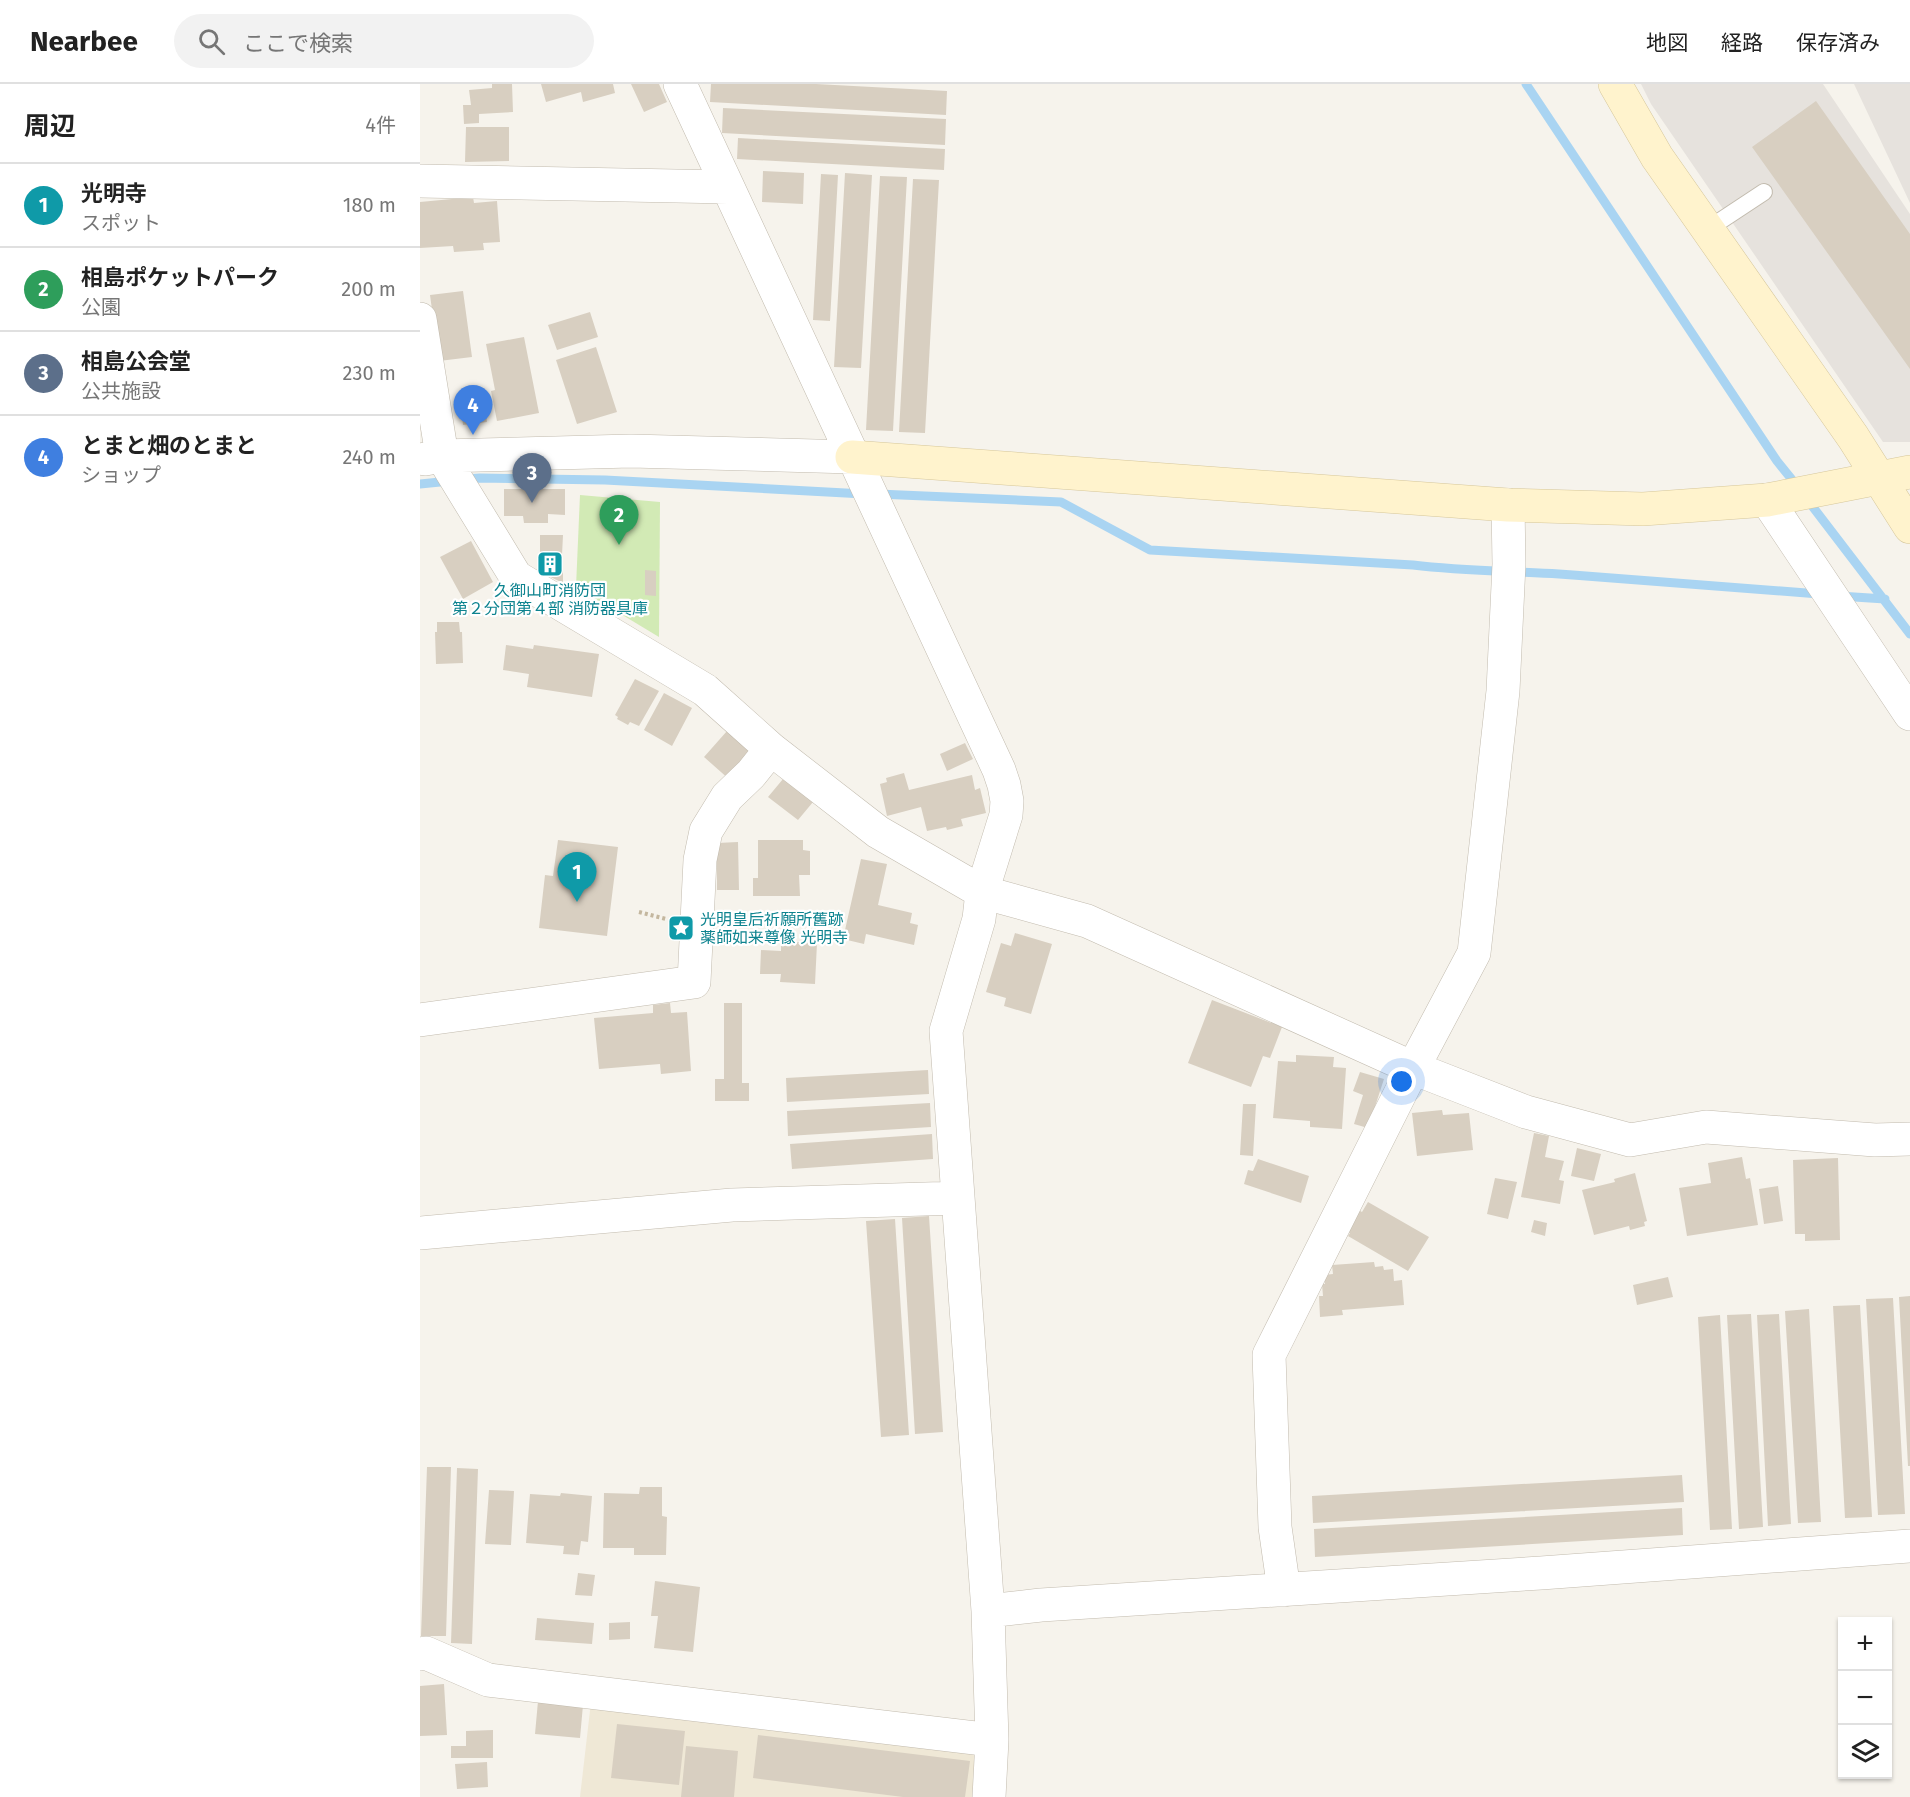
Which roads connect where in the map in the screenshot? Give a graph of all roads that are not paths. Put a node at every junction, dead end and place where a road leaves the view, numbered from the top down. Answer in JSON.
{"nodes":[{"id":1,"x":680,"y":84,"type":"edge"},
{"id":2,"x":1615,"y":84,"type":"edge"},
{"id":3,"x":420,"y":181,"type":"edge"},
{"id":4,"x":728,"y":187,"type":"junction"},
{"id":5,"x":1764,"y":192,"type":"dead end"},
{"id":6,"x":1708,"y":229,"type":"junction"},
{"id":7,"x":420,"y":319,"type":"edge"},
{"id":8,"x":852,"y":457,"type":"junction"},
{"id":9,"x":431,"y":458,"type":"edge"},
{"id":10,"x":1895,"y":475,"type":"edge"},
{"id":11,"x":1767,"y":500,"type":"junction"},
{"id":12,"x":1508,"y":506,"type":"junction"},
{"id":13,"x":1910,"y":527,"type":"edge"},
{"id":14,"x":1910,"y":714,"type":"edge"},
{"id":15,"x":771,"y":749,"type":"junction"},
{"id":16,"x":982,"y":892,"type":"junction"},
{"id":17,"x":420,"y":1020,"type":"edge"},
{"id":18,"x":1413,"y":1068,"type":"junction"},
{"id":19,"x":1910,"y":1139,"type":"edge"},
{"id":20,"x":958,"y":1198,"type":"junction"},
{"id":21,"x":420,"y":1233,"type":"edge"},
{"id":22,"x":1910,"y":1546,"type":"edge"},
{"id":23,"x":1284,"y":1590,"type":"junction"},
{"id":24,"x":988,"y":1611,"type":"junction"},
{"id":25,"x":420,"y":1654,"type":"edge"},
{"id":26,"x":992,"y":1740,"type":"junction"},
{"id":27,"x":989,"y":1797,"type":"edge"}],
"edges":[{"from":1,"to":4,"type":"street"},
{"from":2,"to":6,"type":"street"},
{"from":3,"to":4,"type":"street"},
{"from":4,"to":8,"type":"street"},
{"from":5,"to":6,"type":"lane"},
{"from":6,"to":10,"type":"street"},
{"from":7,"to":9,"type":"street"},
{"from":8,"to":9,"type":"street"},
{"from":8,"to":12,"type":"street"},
{"from":8,"to":16,"type":"street"},
{"from":9,"to":15,"type":"street"},
{"from":10,"to":11,"type":"street"},
{"from":10,"to":13,"type":"street"},
{"from":11,"to":12,"type":"street"},
{"from":11,"to":14,"type":"street"},
{"from":12,"to":18,"type":"street"},
{"from":15,"to":16,"type":"street"},
{"from":15,"to":17,"type":"street"},
{"from":16,"to":18,"type":"street"},
{"from":16,"to":20,"type":"street"},
{"from":18,"to":19,"type":"street"},
{"from":18,"to":23,"type":"street"},
{"from":20,"to":21,"type":"street"},
{"from":20,"to":24,"type":"street"},
{"from":22,"to":23,"type":"street"},
{"from":23,"to":24,"type":"street"},
{"from":24,"to":26,"type":"street"},
{"from":25,"to":26,"type":"street"},
{"from":26,"to":27,"type":"street"}]}
